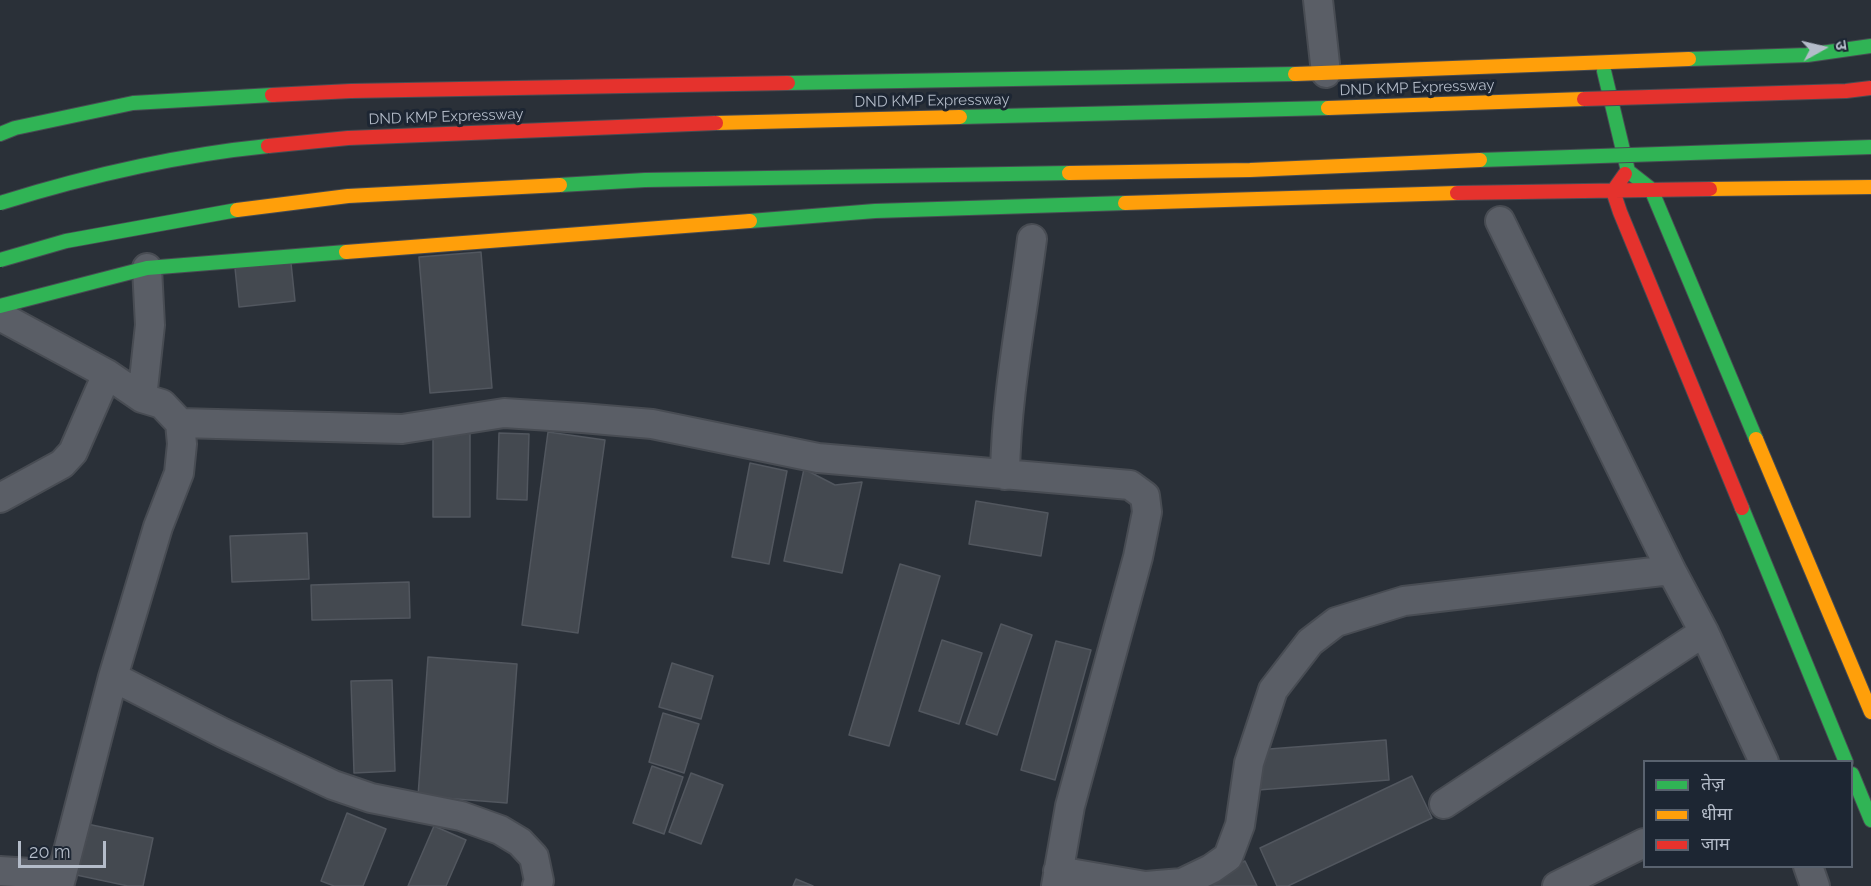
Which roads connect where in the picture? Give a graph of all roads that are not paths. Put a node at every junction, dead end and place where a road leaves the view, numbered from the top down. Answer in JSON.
{"nodes":[{"id":1,"x":1318,"y":0,"type":"edge"},
{"id":2,"x":1871,"y":46,"type":"edge"},
{"id":3,"x":1602,"y":64,"type":"junction"},
{"id":4,"x":1326,"y":73,"type":"junction"},
{"id":5,"x":1871,"y":88,"type":"edge"},
{"id":6,"x":0,"y":134,"type":"edge"},
{"id":7,"x":1871,"y":147,"type":"edge"},
{"id":8,"x":1628,"y":171,"type":"junction"},
{"id":9,"x":1871,"y":187,"type":"edge"},
{"id":10,"x":1652,"y":189,"type":"junction"},
{"id":11,"x":1613,"y":190,"type":"junction"},
{"id":12,"x":0,"y":203,"type":"edge"},
{"id":13,"x":1500,"y":221,"type":"dead end"},
{"id":14,"x":1032,"y":239,"type":"dead end"},
{"id":15,"x":0,"y":260,"type":"edge"},
{"id":16,"x":147,"y":268,"type":"junction"},
{"id":17,"x":0,"y":306,"type":"edge"},
{"id":18,"x":0,"y":316,"type":"edge"},
{"id":19,"x":107,"y":374,"type":"junction"},
{"id":20,"x":142,"y":398,"type":"junction"},
{"id":21,"x":180,"y":423,"type":"junction"},
{"id":22,"x":1005,"y":475,"type":"junction"},
{"id":23,"x":0,"y":498,"type":"edge"},
{"id":24,"x":1671,"y":570,"type":"junction"},
{"id":25,"x":1704,"y":632,"type":"junction"},
{"id":26,"x":113,"y":677,"type":"junction"},
{"id":27,"x":1871,"y":712,"type":"edge"},
{"id":28,"x":1763,"y":760,"type":"edge"},
{"id":29,"x":1845,"y":760,"type":"edge"},
{"id":30,"x":1853,"y":779,"type":"edge"},
{"id":31,"x":1444,"y":804,"type":"dead end"},
{"id":32,"x":1871,"y":820,"type":"edge"},
{"id":33,"x":1643,"y":843,"type":"edge"},
{"id":34,"x":1808,"y":868,"type":"edge"},
{"id":35,"x":0,"y":871,"type":"edge"},
{"id":36,"x":1057,"y":879,"type":"edge"},
{"id":37,"x":61,"y":881,"type":"edge"},
{"id":38,"x":537,"y":886,"type":"edge"},
{"id":39,"x":1145,"y":886,"type":"edge"},
{"id":40,"x":1557,"y":886,"type":"edge"},
{"id":41,"x":1815,"y":886,"type":"edge"}],
"edges":[{"from":1,"to":4,"type":"street"},
{"from":2,"to":3,"type":"main road"},
{"from":3,"to":4,"type":"main road"},
{"from":3,"to":8,"type":"main road"},
{"from":4,"to":6,"type":"main road"},
{"from":5,"to":12,"type":"main road","name":"DND KMP Expressway","bridge":true},
{"from":7,"to":15,"type":"main road","bridge":true},
{"from":8,"to":10,"type":"main road"},
{"from":8,"to":11,"type":"main road"},
{"from":9,"to":10,"type":"main road"},
{"from":10,"to":11,"type":"main road"},
{"from":10,"to":27,"type":"main road"},
{"from":11,"to":16,"type":"main road"},
{"from":11,"to":29,"type":"main road"},
{"from":13,"to":24,"type":"street"},
{"from":14,"to":22,"type":"street"},
{"from":16,"to":17,"type":"main road"},
{"from":16,"to":20,"type":"street"},
{"from":18,"to":19,"type":"street"},
{"from":19,"to":20,"type":"street"},
{"from":19,"to":23,"type":"street"},
{"from":20,"to":21,"type":"street"},
{"from":21,"to":22,"type":"street"},
{"from":21,"to":26,"type":"street"},
{"from":22,"to":36,"type":"street"},
{"from":24,"to":25,"type":"street"},
{"from":24,"to":39,"type":"street"},
{"from":25,"to":28,"type":"street"},
{"from":25,"to":31,"type":"street"},
{"from":26,"to":37,"type":"street"},
{"from":26,"to":38,"type":"street"},
{"from":30,"to":32,"type":"main road"},
{"from":33,"to":40,"type":"street"},
{"from":34,"to":41,"type":"street"},
{"from":35,"to":37,"type":"street"},
{"from":36,"to":39,"type":"street"}]}
